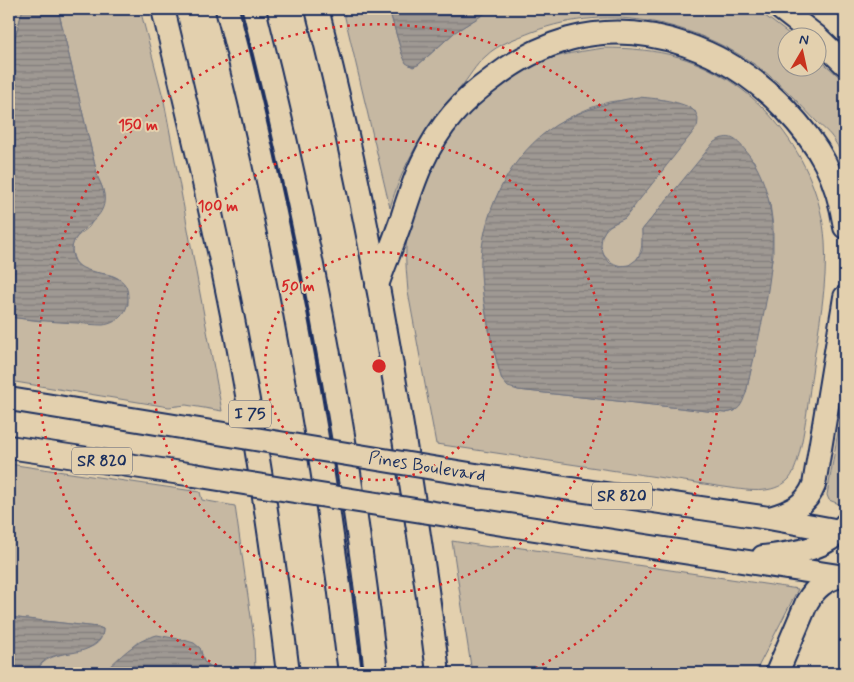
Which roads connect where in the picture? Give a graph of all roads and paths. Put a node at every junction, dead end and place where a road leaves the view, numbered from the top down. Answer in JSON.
{"nodes":[{"id":1,"x":162,"y":9,"type":"edge"},
{"id":2,"x":226,"y":9,"type":"edge"},
{"id":3,"x":254,"y":9,"type":"edge"},
{"id":4,"x":317,"y":9,"type":"edge"},
{"id":5,"x":781,"y":9,"type":"edge"},
{"id":6,"x":845,"y":64,"type":"edge"},
{"id":7,"x":845,"y":227,"type":"edge"},
{"id":8,"x":377,"y":285,"type":"junction"},
{"id":9,"x":845,"y":297,"type":"edge"},
{"id":10,"x":9,"y":399,"type":"edge"},
{"id":11,"x":9,"y":446,"type":"edge"},
{"id":12,"x":446,"y":515,"type":"joint"},
{"id":13,"x":769,"y":518,"type":"junction"},
{"id":14,"x":483,"y":521,"type":"joint"},
{"id":15,"x":844,"y":529,"type":"edge"},
{"id":16,"x":736,"y":560,"type":"junction"},
{"id":17,"x":843,"y":576,"type":"edge"},
{"id":18,"x":288,"y":673,"type":"edge"},
{"id":19,"x":350,"y":673,"type":"edge"},
{"id":20,"x":376,"y":673,"type":"edge"},
{"id":21,"x":438,"y":673,"type":"edge"},
{"id":22,"x":777,"y":673,"type":"edge"}],
"edges":[{"from":1,"to":18,"type":"highway","number":"I 75"},
{"from":2,"to":19,"type":"highway"},
{"from":3,"to":20,"type":"highway"},
{"from":4,"to":8,"type":"highway"},
{"from":5,"to":6,"type":"highway"},
{"from":7,"to":8,"type":"highway"},
{"from":8,"to":21,"type":"highway"},
{"from":9,"to":13,"type":"highway"},
{"from":10,"to":13,"type":"highway","name":"Pines Boulevard","number":"SR 820","bridge":true},
{"from":11,"to":12,"type":"highway","number":"SR 820","bridge":true},
{"from":12,"to":14,"type":"main road","number":"SR 820"},
{"from":13,"to":15,"type":"highway","name":"Pines Boulevard","number":"SR 820"},
{"from":14,"to":16,"type":"highway","number":"SR 820"},
{"from":15,"to":16,"type":"highway"},
{"from":16,"to":17,"type":"highway","number":"SR 820"},
{"from":17,"to":22,"type":"highway"}]}
